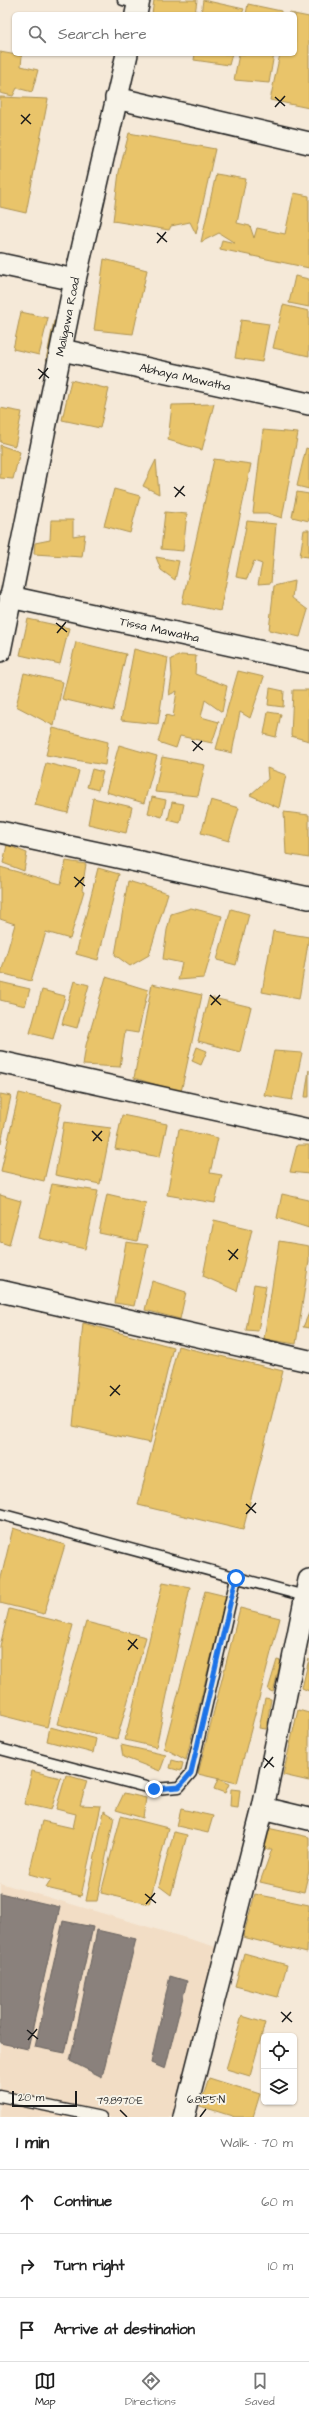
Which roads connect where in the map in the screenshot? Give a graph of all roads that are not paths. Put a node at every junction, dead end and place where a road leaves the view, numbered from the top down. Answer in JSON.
{"nodes":[{"id":1,"x":126,"y":56,"type":"edge"},
{"id":2,"x":116,"y":98,"type":"junction"},
{"id":3,"x":309,"y":143,"type":"edge"},
{"id":4,"x":0,"y":264,"type":"edge"},
{"id":5,"x":75,"y":280,"type":"junction"},
{"id":6,"x":62,"y":350,"type":"junction"},
{"id":7,"x":309,"y":404,"type":"edge"},
{"id":8,"x":10,"y":597,"type":"junction"},
{"id":9,"x":0,"y":651,"type":"edge"},
{"id":10,"x":309,"y":662,"type":"edge"},
{"id":11,"x":0,"y":832,"type":"edge"},
{"id":12,"x":309,"y":898,"type":"edge"},
{"id":13,"x":0,"y":1062,"type":"edge"},
{"id":14,"x":309,"y":1130,"type":"edge"},
{"id":15,"x":0,"y":1291,"type":"edge"},
{"id":16,"x":309,"y":1361,"type":"edge"},
{"id":17,"x":0,"y":1514,"type":"edge"},
{"id":18,"x":236,"y":1578,"type":"junction"},
{"id":19,"x":308,"y":1591,"type":"edge"},
{"id":20,"x":0,"y":1749,"type":"edge"},
{"id":21,"x":263,"y":1808,"type":"junction"},
{"id":22,"x":309,"y":1819,"type":"edge"},
{"id":23,"x":0,"y":2096,"type":"edge"},
{"id":24,"x":101,"y":2117,"type":"edge"},
{"id":25,"x":184,"y":2117,"type":"edge"}],
"edges":[{"from":1,"to":2,"type":"street","name":"Maligawa Road"},
{"from":2,"to":3,"type":"street"},
{"from":2,"to":5,"type":"street","name":"Maligawa Road"},
{"from":4,"to":5,"type":"street"},
{"from":5,"to":6,"type":"street","name":"Maligawa Road"},
{"from":6,"to":7,"type":"street","name":"Abhaya Mawatha"},
{"from":6,"to":8,"type":"street","name":"Maligawa Road"},
{"from":8,"to":9,"type":"street","name":"Maligawa Road"},
{"from":8,"to":10,"type":"street","name":"Tissa Mawatha"},
{"from":11,"to":12,"type":"street"},
{"from":13,"to":14,"type":"street"},
{"from":15,"to":16,"type":"street"},
{"from":17,"to":18,"type":"lane"},
{"from":18,"to":19,"type":"lane"},
{"from":18,"to":20,"type":"lane"},
{"from":19,"to":21,"type":"street"},
{"from":21,"to":22,"type":"street"},
{"from":21,"to":25,"type":"street"},
{"from":23,"to":24,"type":"lane"}]}
